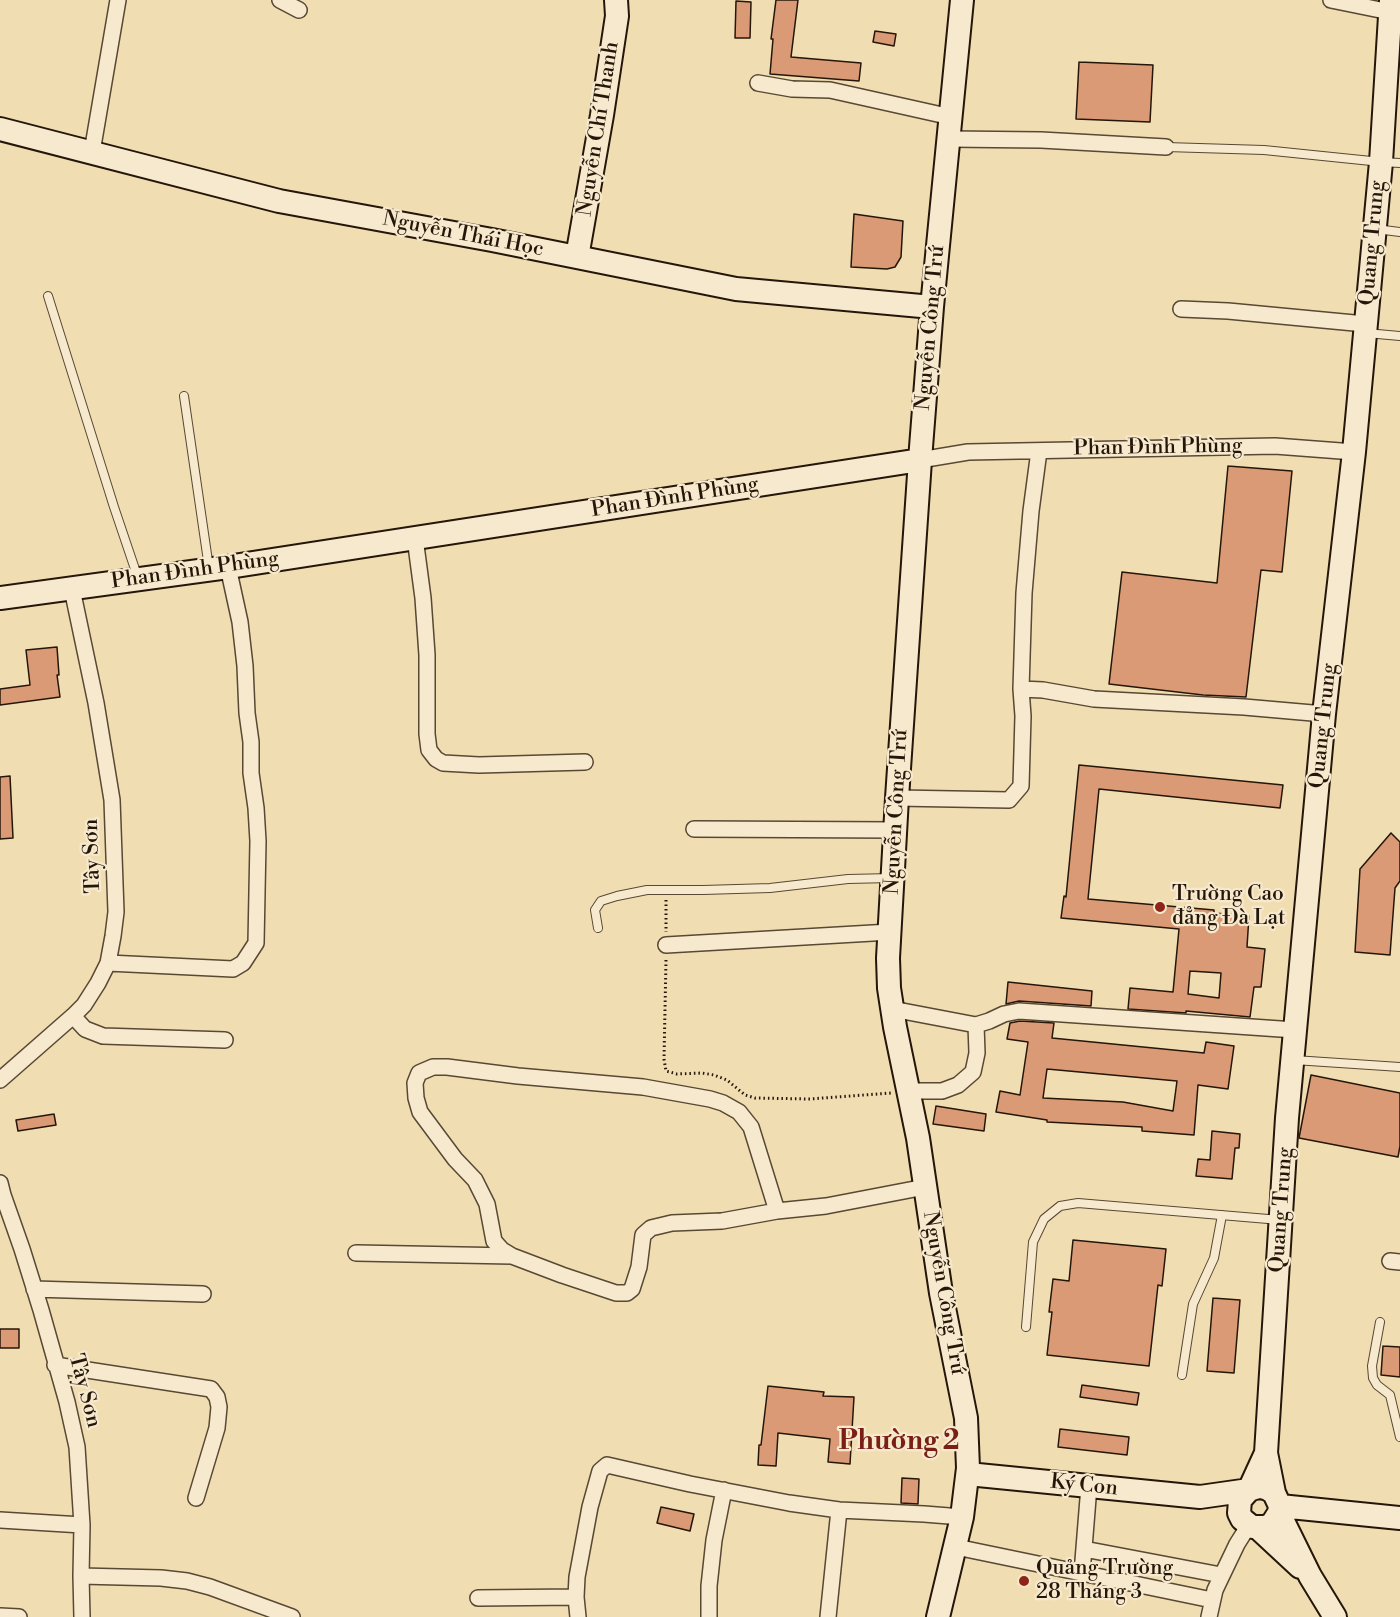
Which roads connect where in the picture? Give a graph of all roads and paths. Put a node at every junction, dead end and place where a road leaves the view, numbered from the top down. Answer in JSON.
{"nodes":[{"id":1,"x":118,"y":0,"type":"edge"},
{"id":2,"x":280,"y":0,"type":"edge"},
{"id":3,"x":616,"y":0,"type":"edge"},
{"id":4,"x":962,"y":0,"type":"edge"},
{"id":5,"x":1331,"y":0,"type":"edge"},
{"id":6,"x":1391,"y":6,"type":"edge"},
{"id":7,"x":299,"y":10,"type":"dead end"},
{"id":8,"x":758,"y":83,"type":"dead end"},
{"id":9,"x":950,"y":128,"type":"junction"},
{"id":10,"x":0,"y":129,"type":"edge"},
{"id":11,"x":1166,"y":147,"type":"joint"},
{"id":12,"x":92,"y":152,"type":"junction"},
{"id":13,"x":1390,"y":162,"type":"edge"},
{"id":14,"x":1374,"y":229,"type":"junction"},
{"id":15,"x":1400,"y":232,"type":"edge"},
{"id":16,"x":577,"y":257,"type":"junction"},
{"id":17,"x":48,"y":296,"type":"dead end"},
{"id":18,"x":932,"y":307,"type":"junction"},
{"id":19,"x":1181,"y":309,"type":"dead end"},
{"id":20,"x":1365,"y":329,"type":"junction"},
{"id":21,"x":1400,"y":336,"type":"edge"},
{"id":22,"x":184,"y":396,"type":"dead end"},
{"id":23,"x":1038,"y":451,"type":"junction"},
{"id":24,"x":1354,"y":452,"type":"junction"},
{"id":25,"x":920,"y":460,"type":"junction"},
{"id":26,"x":415,"y":538,"type":"junction"},
{"id":27,"x":218,"y":568,"type":"junction"},
{"id":28,"x":139,"y":580,"type":"junction"},
{"id":29,"x":72,"y":589,"type":"junction"},
{"id":30,"x":0,"y":598,"type":"edge"},
{"id":31,"x":1021,"y":689,"type":"junction"},
{"id":32,"x":1324,"y":714,"type":"junction"},
{"id":33,"x":585,"y":762,"type":"dead end"},
{"id":34,"x":897,"y":798,"type":"junction"},
{"id":35,"x":694,"y":829,"type":"dead end"},
{"id":36,"x":895,"y":830,"type":"junction"},
{"id":37,"x":893,"y":878,"type":"junction"},
{"id":38,"x":666,"y":890,"type":"junction"},
{"id":39,"x":598,"y":928,"type":"dead end"},
{"id":40,"x":890,"y":932,"type":"junction"},
{"id":41,"x":666,"y":945,"type":"junction"},
{"id":42,"x":108,"y":963,"type":"junction"},
{"id":43,"x":892,"y":1009,"type":"junction"},
{"id":44,"x":73,"y":1016,"type":"junction"},
{"id":45,"x":976,"y":1025,"type":"junction"},
{"id":46,"x":1295,"y":1030,"type":"junction"},
{"id":47,"x":225,"y":1040,"type":"dead end"},
{"id":48,"x":1293,"y":1060,"type":"junction"},
{"id":49,"x":1400,"y":1067,"type":"edge"},
{"id":50,"x":0,"y":1080,"type":"edge"},
{"id":51,"x":908,"y":1091,"type":"junction"},
{"id":52,"x":0,"y":1183,"type":"edge"},
{"id":53,"x":925,"y":1186,"type":"junction"},
{"id":54,"x":777,"y":1211,"type":"junction"},
{"id":55,"x":1222,"y":1215,"type":"junction"},
{"id":56,"x":1281,"y":1220,"type":"junction"},
{"id":57,"x":356,"y":1253,"type":"dead end"},
{"id":58,"x":512,"y":1256,"type":"junction"},
{"id":59,"x":34,"y":1289,"type":"junction"},
{"id":60,"x":203,"y":1294,"type":"dead end"},
{"id":61,"x":1380,"y":1322,"type":"dead end"},
{"id":62,"x":1026,"y":1327,"type":"dead end"},
{"id":63,"x":56,"y":1365,"type":"junction"},
{"id":64,"x":1182,"y":1375,"type":"dead end"},
{"id":65,"x":1400,"y":1437,"type":"edge"},
{"id":66,"x":1266,"y":1453,"type":"junction"},
{"id":67,"x":968,"y":1474,"type":"junction"},
{"id":68,"x":1089,"y":1486,"type":"junction"},
{"id":69,"x":724,"y":1490,"type":"junction"},
{"id":70,"x":1249,"y":1490,"type":"junction"},
{"id":71,"x":1200,"y":1497,"type":"junction"},
{"id":72,"x":195,"y":1498,"type":"dead end"},
{"id":73,"x":1278,"y":1504,"type":"junction"},
{"id":74,"x":839,"y":1510,"type":"junction"},
{"id":75,"x":962,"y":1517,"type":"junction"},
{"id":76,"x":1400,"y":1518,"type":"edge"},
{"id":77,"x":0,"y":1520,"type":"edge"},
{"id":78,"x":82,"y":1525,"type":"junction"},
{"id":79,"x":1251,"y":1526,"type":"junction"},
{"id":80,"x":956,"y":1547,"type":"junction"},
{"id":81,"x":1084,"y":1549,"type":"junction"},
{"id":82,"x":1082,"y":1573,"type":"junction"},
{"id":83,"x":1221,"y":1575,"type":"junction"},
{"id":84,"x":81,"y":1576,"type":"junction"},
{"id":85,"x":1310,"y":1576,"type":"junction"},
{"id":86,"x":576,"y":1597,"type":"junction"},
{"id":87,"x":478,"y":1598,"type":"dead end"},
{"id":88,"x":1212,"y":1600,"type":"junction"},
{"id":89,"x":0,"y":1616,"type":"edge"},
{"id":90,"x":19,"y":1617,"type":"edge"},
{"id":91,"x":82,"y":1617,"type":"edge"},
{"id":92,"x":291,"y":1617,"type":"edge"},
{"id":93,"x":578,"y":1617,"type":"edge"},
{"id":94,"x":709,"y":1617,"type":"edge"},
{"id":95,"x":828,"y":1617,"type":"edge"},
{"id":96,"x":938,"y":1617,"type":"edge"},
{"id":97,"x":1209,"y":1617,"type":"edge"},
{"id":98,"x":1335,"y":1617,"type":"edge"}],
"edges":[{"from":1,"to":12,"type":"street"},
{"from":2,"to":7,"type":"street"},
{"from":3,"to":16,"type":"street","name":"Nguyễn Chí Thanh"},
{"from":4,"to":9,"type":"street","name":"Nguyễn Công Trứ"},
{"from":5,"to":6,"type":"street"},
{"from":6,"to":13,"type":"street","name":"Quang Trung"},
{"from":8,"to":9,"type":"street"},
{"from":9,"to":11,"type":"street"},
{"from":9,"to":18,"type":"street","name":"Nguyễn Công Trứ"},
{"from":10,"to":12,"type":"street","name":"Nguyễn Thái Học"},
{"from":11,"to":13,"type":"lane"},
{"from":12,"to":16,"type":"street","name":"Nguyễn Thái Học"},
{"from":13,"to":14,"type":"street","name":"Quang Trung"},
{"from":14,"to":15,"type":"lane"},
{"from":14,"to":20,"type":"street","name":"Quang Trung"},
{"from":16,"to":18,"type":"street","name":"Nguyễn Thái Học"},
{"from":17,"to":28,"type":"lane"},
{"from":18,"to":25,"type":"street","name":"Nguyễn Công Trứ"},
{"from":19,"to":20,"type":"street"},
{"from":20,"to":21,"type":"lane"},
{"from":20,"to":24,"type":"street","name":"Quang Trung"},
{"from":22,"to":27,"type":"lane"},
{"from":23,"to":24,"type":"street","name":"Phan Đình Phùng"},
{"from":23,"to":25,"type":"street","name":"Phan Đình Phùng"},
{"from":23,"to":31,"type":"street"},
{"from":24,"to":32,"type":"street","name":"Quang Trung"},
{"from":25,"to":26,"type":"street","name":"Phan Đình Phùng"},
{"from":25,"to":34,"type":"street","name":"Nguyễn Công Trứ"},
{"from":26,"to":27,"type":"street","name":"Phan Đình Phùng"},
{"from":26,"to":33,"type":"street"},
{"from":27,"to":28,"type":"street","name":"Phan Đình Phùng"},
{"from":27,"to":42,"type":"street"},
{"from":28,"to":29,"type":"street","name":"Phan Đình Phùng"},
{"from":29,"to":30,"type":"street","name":"Phan Đình Phùng"},
{"from":29,"to":42,"type":"street","name":"Tây Sơn"},
{"from":31,"to":32,"type":"street"},
{"from":31,"to":34,"type":"street"},
{"from":32,"to":46,"type":"street","name":"Quang Trung"},
{"from":34,"to":36,"type":"street","name":"Nguyễn Công Trứ"},
{"from":35,"to":36,"type":"street"},
{"from":36,"to":37,"type":"street","name":"Nguyễn Công Trứ"},
{"from":37,"to":38,"type":"lane"},
{"from":37,"to":40,"type":"street","name":"Nguyễn Công Trứ"},
{"from":38,"to":39,"type":"lane"},
{"from":38,"to":41,"type":"path"},
{"from":40,"to":41,"type":"street"},
{"from":40,"to":43,"type":"street","name":"Nguyễn Công Trứ"},
{"from":41,"to":51,"type":"path"},
{"from":42,"to":44,"type":"street","name":"Tây Sơn"},
{"from":43,"to":45,"type":"street"},
{"from":43,"to":51,"type":"street","name":"Nguyễn Công Trứ"},
{"from":44,"to":47,"type":"street"},
{"from":44,"to":50,"type":"street","name":"Tây Sơn"},
{"from":45,"to":46,"type":"street"},
{"from":45,"to":51,"type":"street"},
{"from":46,"to":48,"type":"street","name":"Quang Trung"},
{"from":48,"to":49,"type":"lane"},
{"from":48,"to":56,"type":"street","name":"Quang Trung"},
{"from":51,"to":53,"type":"street","name":"Nguyễn Công Trứ"},
{"from":52,"to":59,"type":"street","name":"Tây Sơn"},
{"from":53,"to":54,"type":"street"},
{"from":53,"to":67,"type":"street","name":"Nguyễn Công Trứ"},
{"from":54,"to":58,"type":"street"},
{"from":54,"to":58,"type":"street"},
{"from":55,"to":56,"type":"lane"},
{"from":55,"to":62,"type":"lane"},
{"from":55,"to":64,"type":"lane"},
{"from":56,"to":66,"type":"street","name":"Quang Trung"},
{"from":57,"to":58,"type":"street"},
{"from":59,"to":60,"type":"street"},
{"from":59,"to":63,"type":"street","name":"Tây Sơn"},
{"from":61,"to":65,"type":"lane"},
{"from":63,"to":72,"type":"street"},
{"from":63,"to":78,"type":"street","name":"Tây Sơn"},
{"from":66,"to":70,"type":"street","name":"Quang Trung"},
{"from":66,"to":73,"type":"street","name":"Quang Trung"},
{"from":67,"to":68,"type":"street","name":"Ký Con"},
{"from":67,"to":75,"type":"street","name":"Nguyễn Công Trứ"},
{"from":68,"to":71,"type":"street","name":"Ký Con"},
{"from":68,"to":81,"type":"street"},
{"from":69,"to":74,"type":"street"},
{"from":69,"to":86,"type":"street"},
{"from":69,"to":94,"type":"street"},
{"from":70,"to":71,"type":"street","name":"Ký Con"},
{"from":70,"to":73,"type":"street"},
{"from":70,"to":79,"type":"street"},
{"from":71,"to":79,"type":"street","name":"Ký Con"},
{"from":73,"to":76,"type":"street"},
{"from":73,"to":79,"type":"street"},
{"from":73,"to":85,"type":"street","name":"Quang Trung"},
{"from":74,"to":75,"type":"street"},
{"from":74,"to":95,"type":"street"},
{"from":75,"to":80,"type":"street","name":"Nguyễn Công Trứ"},
{"from":77,"to":78,"type":"street"},
{"from":78,"to":84,"type":"street","name":"Tây Sơn"},
{"from":79,"to":83,"type":"street"},
{"from":79,"to":85,"type":"street","name":"Ký Con"},
{"from":80,"to":82,"type":"street"},
{"from":80,"to":96,"type":"street","name":"Nguyễn Công Trứ"},
{"from":81,"to":82,"type":"street"},
{"from":81,"to":83,"type":"street"},
{"from":82,"to":88,"type":"street"},
{"from":83,"to":88,"type":"street"},
{"from":84,"to":91,"type":"street","name":"Tây Sơn"},
{"from":84,"to":92,"type":"street"},
{"from":85,"to":98,"type":"street"},
{"from":86,"to":87,"type":"street"},
{"from":86,"to":93,"type":"street"},
{"from":88,"to":97,"type":"street"},
{"from":89,"to":90,"type":"street"}]}
